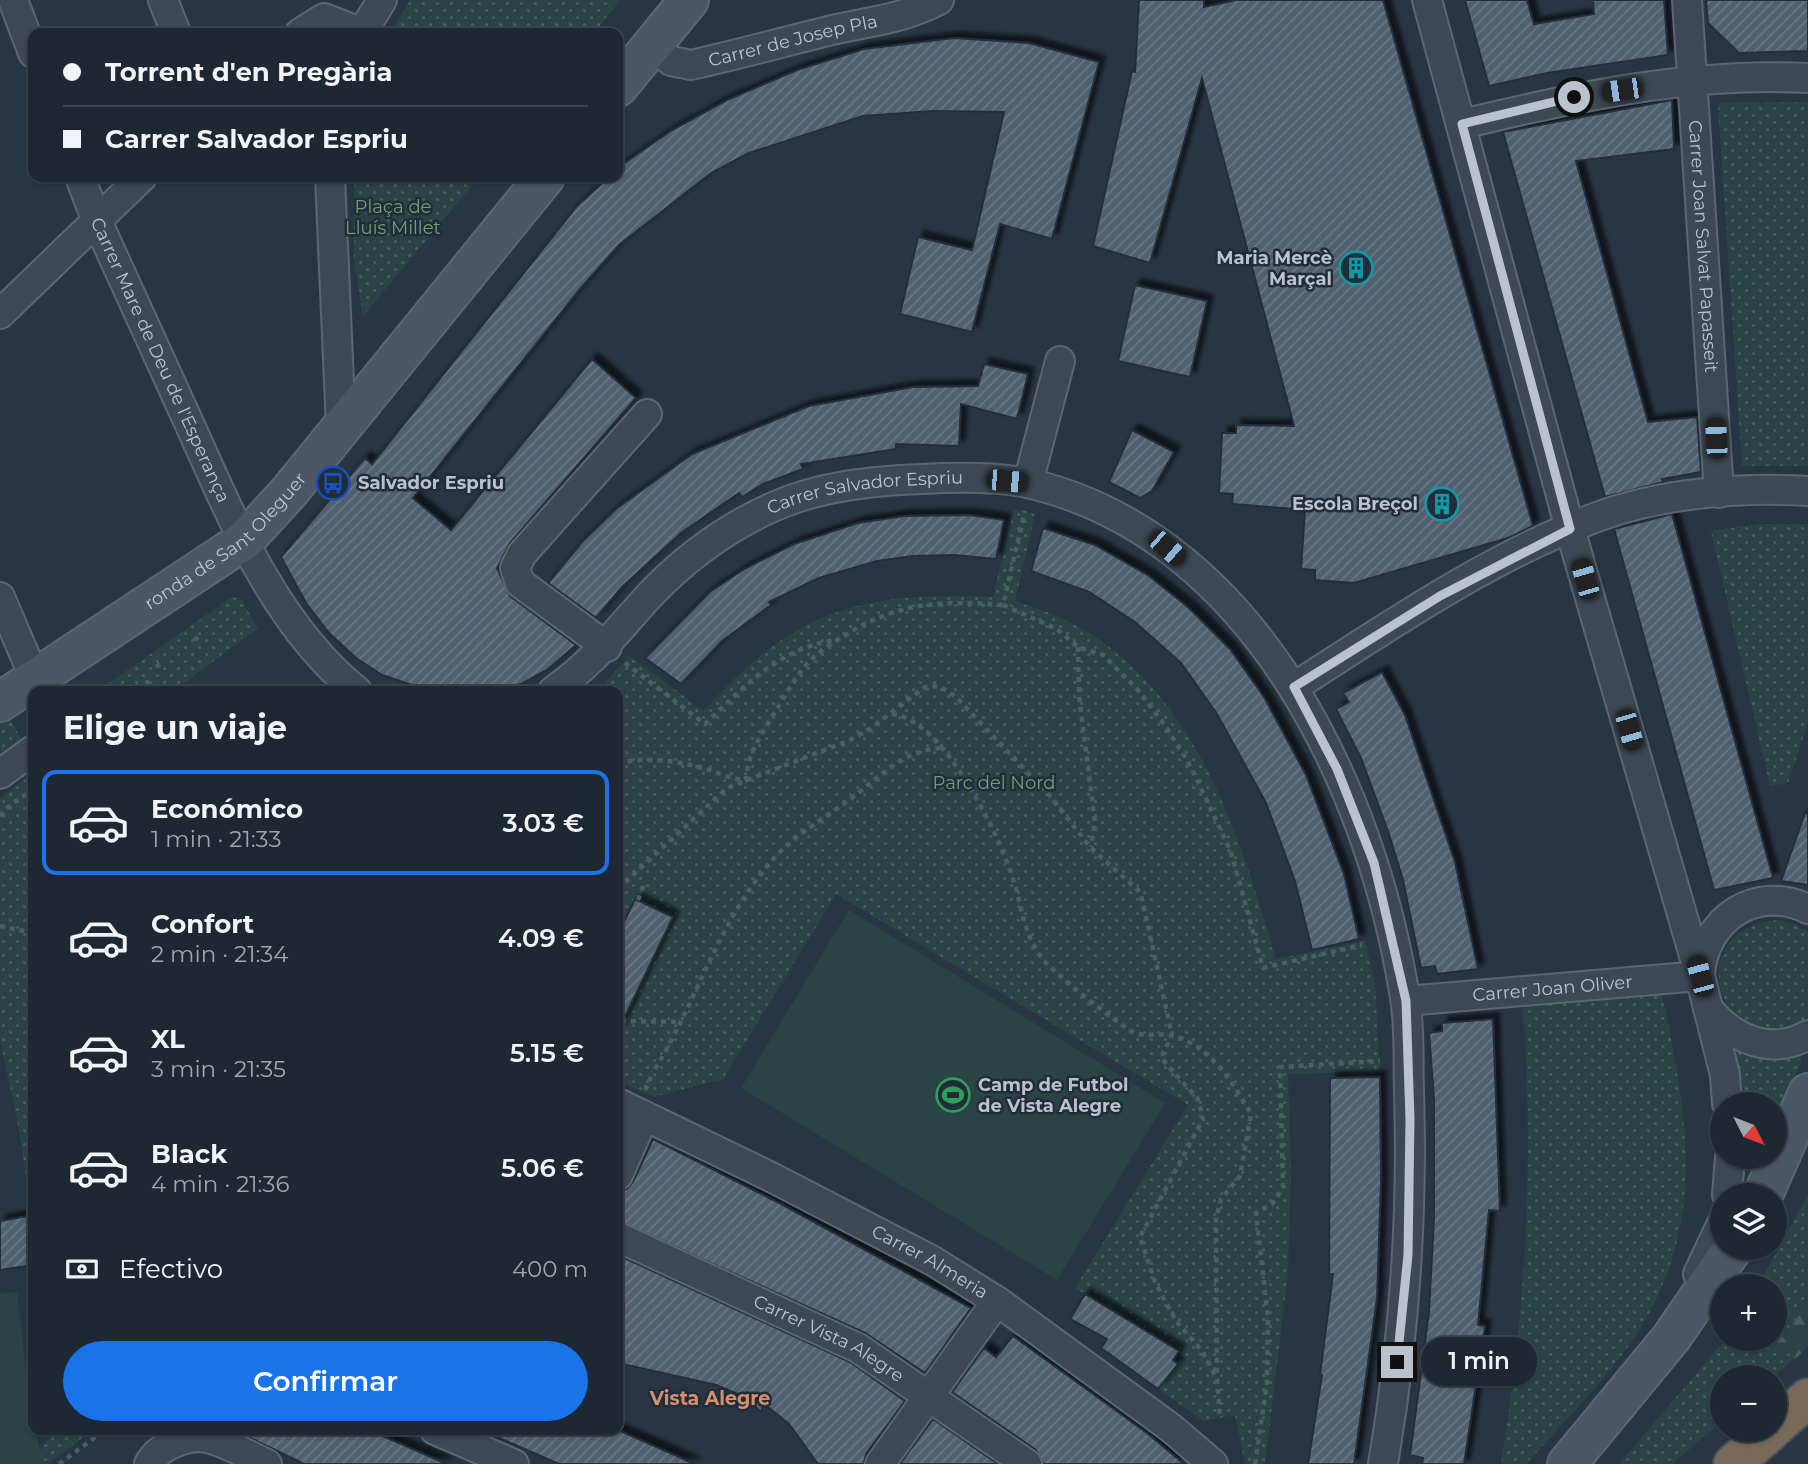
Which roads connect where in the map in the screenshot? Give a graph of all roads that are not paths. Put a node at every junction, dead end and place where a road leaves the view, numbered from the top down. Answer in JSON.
{"nodes":[{"id":1,"x":13,"y":0,"type":"edge"},
{"id":2,"x":163,"y":0,"type":"edge"},
{"id":3,"x":382,"y":0,"type":"edge"},
{"id":4,"x":689,"y":0,"type":"edge"},
{"id":5,"x":939,"y":0,"type":"edge"},
{"id":6,"x":1427,"y":0,"type":"edge"},
{"id":7,"x":1687,"y":0,"type":"edge"},
{"id":8,"x":174,"y":28,"type":"edge"},
{"id":9,"x":308,"y":28,"type":"edge"},
{"id":10,"x":349,"y":28,"type":"edge"},
{"id":11,"x":365,"y":28,"type":"edge"},
{"id":12,"x":28,"y":40,"type":"edge"},
{"id":13,"x":652,"y":46,"type":"junction"},
{"id":14,"x":1808,"y":78,"type":"edge"},
{"id":15,"x":1694,"y":80,"type":"junction"},
{"id":16,"x":623,"y":81,"type":"edge"},
{"id":17,"x":1462,"y":124,"type":"junction"},
{"id":18,"x":82,"y":182,"type":"edge"},
{"id":19,"x":137,"y":182,"type":"edge"},
{"id":20,"x":330,"y":182,"type":"edge"},
{"id":21,"x":541,"y":182,"type":"edge"},
{"id":22,"x":96,"y":219,"type":"junction"},
{"id":23,"x":0,"y":314,"type":"edge"},
{"id":24,"x":1060,"y":361,"type":"dead end"},
{"id":25,"x":647,"y":414,"type":"dead end"},
{"id":26,"x":341,"y":428,"type":"junction"},
{"id":27,"x":1028,"y":483,"type":"junction"},
{"id":28,"x":1808,"y":491,"type":"edge"},
{"id":29,"x":1719,"y":493,"type":"junction"},
{"id":30,"x":1570,"y":529,"type":"junction"},
{"id":31,"x":245,"y":540,"type":"junction"},
{"id":32,"x":0,"y":597,"type":"edge"},
{"id":33,"x":615,"y":654,"type":"junction"},
{"id":34,"x":38,"y":685,"type":"edge"},
{"id":35,"x":351,"y":686,"type":"edge"},
{"id":36,"x":561,"y":686,"type":"edge"},
{"id":37,"x":1294,"y":687,"type":"junction"},
{"id":38,"x":28,"y":689,"type":"edge"},
{"id":39,"x":0,"y":702,"type":"edge"},
{"id":40,"x":28,"y":754,"type":"edge"},
{"id":41,"x":0,"y":774,"type":"edge"},
{"id":42,"x":1808,"y":909,"type":"edge"},
{"id":43,"x":1700,"y":976,"type":"junction"},
{"id":44,"x":1406,"y":1001,"type":"junction"},
{"id":45,"x":1706,"y":1006,"type":"junction"},
{"id":46,"x":1808,"y":1035,"type":"edge"},
{"id":47,"x":1726,"y":1092,"type":"edge"},
{"id":48,"x":1808,"y":1093,"type":"edge"},
{"id":49,"x":623,"y":1106,"type":"edge"},
{"id":50,"x":644,"y":1116,"type":"junction"},
{"id":51,"x":623,"y":1164,"type":"edge"},
{"id":52,"x":1768,"y":1183,"type":"edge"},
{"id":53,"x":623,"y":1239,"type":"edge"},
{"id":54,"x":1710,"y":1251,"type":"edge"},
{"id":55,"x":1725,"y":1260,"type":"edge"},
{"id":56,"x":997,"y":1301,"type":"junction"},
{"id":57,"x":1630,"y":1390,"type":"junction"},
{"id":58,"x":930,"y":1395,"type":"junction"},
{"id":59,"x":1808,"y":1398,"type":"edge"},
{"id":60,"x":1787,"y":1417,"type":"edge"},
{"id":61,"x":447,"y":1435,"type":"edge"},
{"id":62,"x":1758,"y":1442,"type":"edge"},
{"id":63,"x":149,"y":1464,"type":"edge"},
{"id":64,"x":267,"y":1464,"type":"edge"},
{"id":65,"x":514,"y":1464,"type":"edge"},
{"id":66,"x":880,"y":1464,"type":"edge"},
{"id":67,"x":1027,"y":1464,"type":"edge"},
{"id":68,"x":1213,"y":1464,"type":"edge"},
{"id":69,"x":1383,"y":1464,"type":"edge"},
{"id":70,"x":1567,"y":1464,"type":"edge"},
{"id":71,"x":1733,"y":1464,"type":"edge"}],
"edges":[{"from":1,"to":12,"type":"street"},
{"from":2,"to":8,"type":"street"},
{"from":3,"to":11,"type":"street"},
{"from":4,"to":13,"type":"street"},
{"from":5,"to":13,"type":"street","name":"Carrer de Josep Pla"},
{"from":6,"to":17,"type":"street"},
{"from":7,"to":15,"type":"street","name":"Carrer Joan Salvat Papasseit"},
{"from":9,"to":10,"type":"street"},
{"from":13,"to":16,"type":"street"},
{"from":14,"to":15,"type":"street"},
{"from":15,"to":17,"type":"street"},
{"from":15,"to":29,"type":"street","name":"Carrer Joan Salvat Papasseit"},
{"from":17,"to":30,"type":"street"},
{"from":18,"to":22,"type":"street","name":"Carrer Mare de Deu de l'Esperança"},
{"from":19,"to":22,"type":"street"},
{"from":20,"to":26,"type":"street"},
{"from":21,"to":26,"type":"street","name":"ronda de Sant Oleguer"},
{"from":22,"to":23,"type":"street"},
{"from":22,"to":31,"type":"street","name":"Carrer Mare de Deu de l'Esperança"},
{"from":24,"to":27,"type":"street"},
{"from":25,"to":33,"type":"street"},
{"from":26,"to":31,"type":"street","name":"ronda de Sant Oleguer"},
{"from":27,"to":33,"type":"street","name":"Carrer Salvador Espriu"},
{"from":27,"to":37,"type":"street","name":"Carrer Salvador Espriu"},
{"from":28,"to":29,"type":"street"},
{"from":29,"to":30,"type":"street"},
{"from":30,"to":37,"type":"street"},
{"from":30,"to":43,"type":"street"},
{"from":31,"to":34,"type":"street","name":"ronda de Sant Oleguer"},
{"from":31,"to":35,"type":"street"},
{"from":32,"to":34,"type":"street"},
{"from":33,"to":36,"type":"street","name":"Carrer Salvador Espriu"},
{"from":37,"to":44,"type":"street","name":"Carrer Salvador Espriu"},
{"from":38,"to":39,"type":"street","name":"ronda de Sant Oleguer"},
{"from":40,"to":41,"type":"street"},
{"from":42,"to":43,"type":"street"},
{"from":43,"to":44,"type":"street","name":"Carrer Joan Oliver"},
{"from":43,"to":45,"type":"street"},
{"from":44,"to":69,"type":"street","name":"Carrer Salvador Espriu"},
{"from":45,"to":46,"type":"street"},
{"from":45,"to":47,"type":"street"},
{"from":48,"to":52,"type":"street"},
{"from":49,"to":50,"type":"street","name":"Carrer Almeria"},
{"from":50,"to":51,"type":"street"},
{"from":50,"to":56,"type":"street","name":"Carrer Almeria"},
{"from":53,"to":58,"type":"street","name":"Carrer Vista Alegre"},
{"from":54,"to":57,"type":"street"},
{"from":55,"to":57,"type":"street"},
{"from":56,"to":58,"type":"street"},
{"from":56,"to":68,"type":"street","name":"Carrer Almeria"},
{"from":57,"to":70,"type":"street"},
{"from":58,"to":66,"type":"street"},
{"from":58,"to":67,"type":"street","name":"Carrer Vista Alegre"},
{"from":59,"to":60,"type":"highway"},
{"from":61,"to":65,"type":"street"},
{"from":62,"to":71,"type":"highway"},
{"from":63,"to":64,"type":"street"}]}
